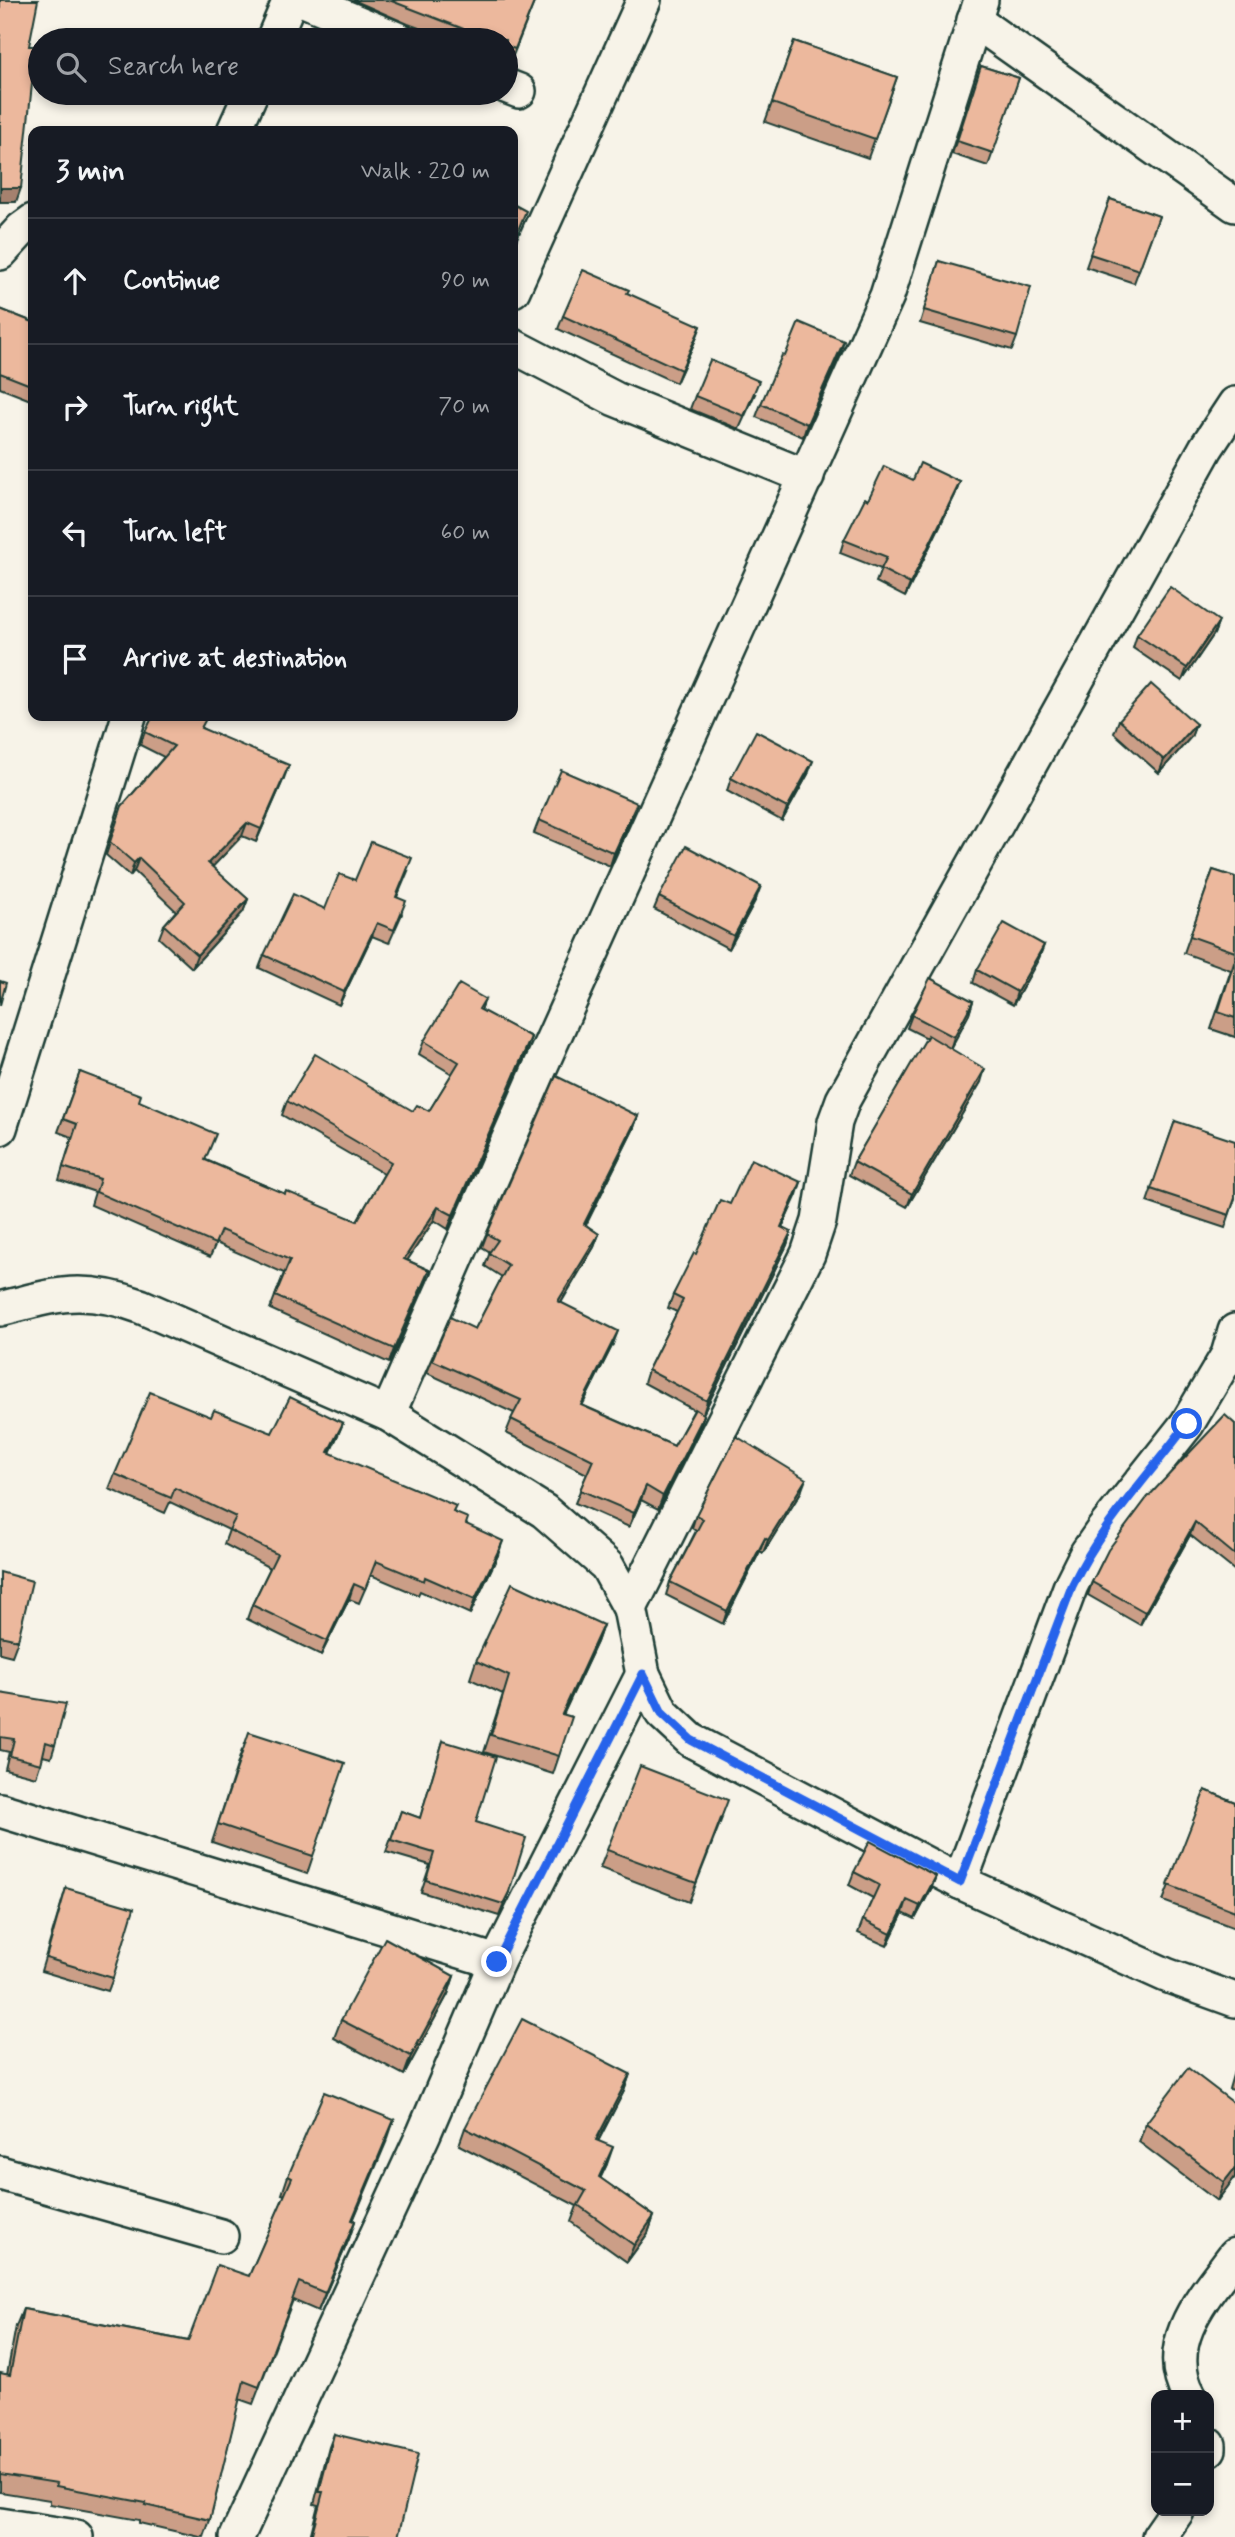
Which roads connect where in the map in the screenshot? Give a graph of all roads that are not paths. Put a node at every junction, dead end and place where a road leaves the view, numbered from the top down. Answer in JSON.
{"nodes":[{"id":1,"x":290,"y":0,"type":"edge"},
{"id":2,"x":304,"y":0,"type":"edge"},
{"id":3,"x":645,"y":0,"type":"edge"},
{"id":4,"x":977,"y":10,"type":"edge"},
{"id":5,"x":278,"y":28,"type":"edge"},
{"id":6,"x":370,"y":28,"type":"edge"},
{"id":7,"x":246,"y":105,"type":"edge"},
{"id":8,"x":236,"y":126,"type":"edge"},
{"id":9,"x":1235,"y":205,"type":"edge"},
{"id":10,"x":28,"y":225,"type":"edge"},
{"id":11,"x":0,"y":253,"type":"edge"},
{"id":12,"x":518,"y":279,"type":"edge"},
{"id":13,"x":518,"y":349,"type":"edge"},
{"id":14,"x":1235,"y":404,"type":"edge"},
{"id":15,"x":807,"y":477,"type":"junction"},
{"id":16,"x":128,"y":721,"type":"edge"},
{"id":17,"x":0,"y":1128,"type":"edge"},
{"id":18,"x":0,"y":1309,"type":"edge"},
{"id":19,"x":1233,"y":1347,"type":"edge"},
{"id":20,"x":388,"y":1414,"type":"junction"},
{"id":21,"x":629,"y":1608,"type":"junction"},
{"id":22,"x":643,"y":1674,"type":"junction"},
{"id":23,"x":0,"y":1810,"type":"edge"},
{"id":24,"x":960,"y":1882,"type":"junction"},
{"id":25,"x":497,"y":1962,"type":"junction"},
{"id":26,"x":1235,"y":2000,"type":"edge"},
{"id":27,"x":0,"y":2173,"type":"edge"},
{"id":28,"x":221,"y":2236,"type":"dead end"},
{"id":29,"x":1235,"y":2255,"type":"edge"},
{"id":30,"x":1186,"y":2390,"type":"edge"},
{"id":31,"x":1174,"y":2516,"type":"edge"},
{"id":32,"x":0,"y":2525,"type":"edge"},
{"id":33,"x":76,"y":2537,"type":"edge"},
{"id":34,"x":237,"y":2537,"type":"edge"},
{"id":35,"x":1159,"y":2537,"type":"edge"}],
"edges":[{"from":1,"to":5,"type":"street"},
{"from":2,"to":6,"type":"street"},
{"from":3,"to":12,"type":"street"},
{"from":4,"to":9,"type":"street"},
{"from":4,"to":15,"type":"street"},
{"from":7,"to":8,"type":"street"},
{"from":10,"to":11,"type":"street"},
{"from":13,"to":15,"type":"street"},
{"from":14,"to":21,"type":"street"},
{"from":15,"to":20,"type":"street"},
{"from":16,"to":17,"type":"street"},
{"from":18,"to":20,"type":"street"},
{"from":19,"to":24,"type":"street"},
{"from":20,"to":21,"type":"street"},
{"from":21,"to":22,"type":"street"},
{"from":22,"to":24,"type":"street"},
{"from":22,"to":25,"type":"street"},
{"from":23,"to":25,"type":"street"},
{"from":24,"to":26,"type":"street"},
{"from":25,"to":34,"type":"street"},
{"from":27,"to":28,"type":"street"},
{"from":29,"to":30,"type":"street"},
{"from":31,"to":35,"type":"street"},
{"from":32,"to":33,"type":"street"}]}
